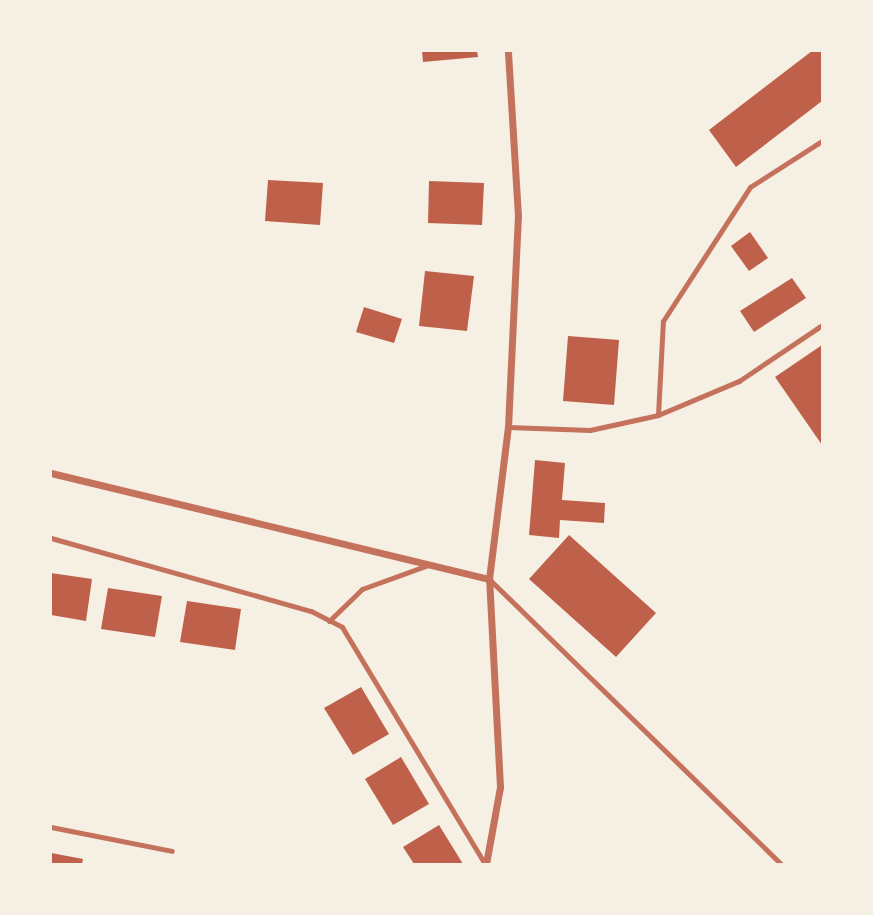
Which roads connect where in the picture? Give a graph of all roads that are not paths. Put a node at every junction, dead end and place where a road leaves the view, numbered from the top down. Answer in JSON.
{"nodes":[{"id":1,"x":508,"y":51,"type":"edge"},
{"id":2,"x":822,"y":141,"type":"edge"},
{"id":3,"x":822,"y":325,"type":"edge"},
{"id":4,"x":658,"y":415,"type":"junction"},
{"id":5,"x":508,"y":427,"type":"junction"},
{"id":6,"x":51,"y":473,"type":"edge"},
{"id":7,"x":51,"y":538,"type":"edge"},
{"id":8,"x":431,"y":564,"type":"junction"},
{"id":9,"x":489,"y":579,"type":"junction"},
{"id":10,"x":329,"y":621,"type":"junction"},
{"id":11,"x":51,"y":827,"type":"edge"},
{"id":12,"x":172,"y":850,"type":"dead end"},
{"id":13,"x":486,"y":864,"type":"edge"},
{"id":14,"x":780,"y":864,"type":"edge"}],
"edges":[{"from":1,"to":5,"type":"street"},
{"from":2,"to":4,"type":"lane"},
{"from":3,"to":4,"type":"lane"},
{"from":4,"to":5,"type":"lane"},
{"from":5,"to":9,"type":"street"},
{"from":6,"to":8,"type":"street"},
{"from":7,"to":10,"type":"lane"},
{"from":8,"to":9,"type":"street"},
{"from":8,"to":10,"type":"lane"},
{"from":9,"to":13,"type":"street"},
{"from":9,"to":14,"type":"lane"},
{"from":10,"to":13,"type":"lane"},
{"from":11,"to":12,"type":"lane"}]}
